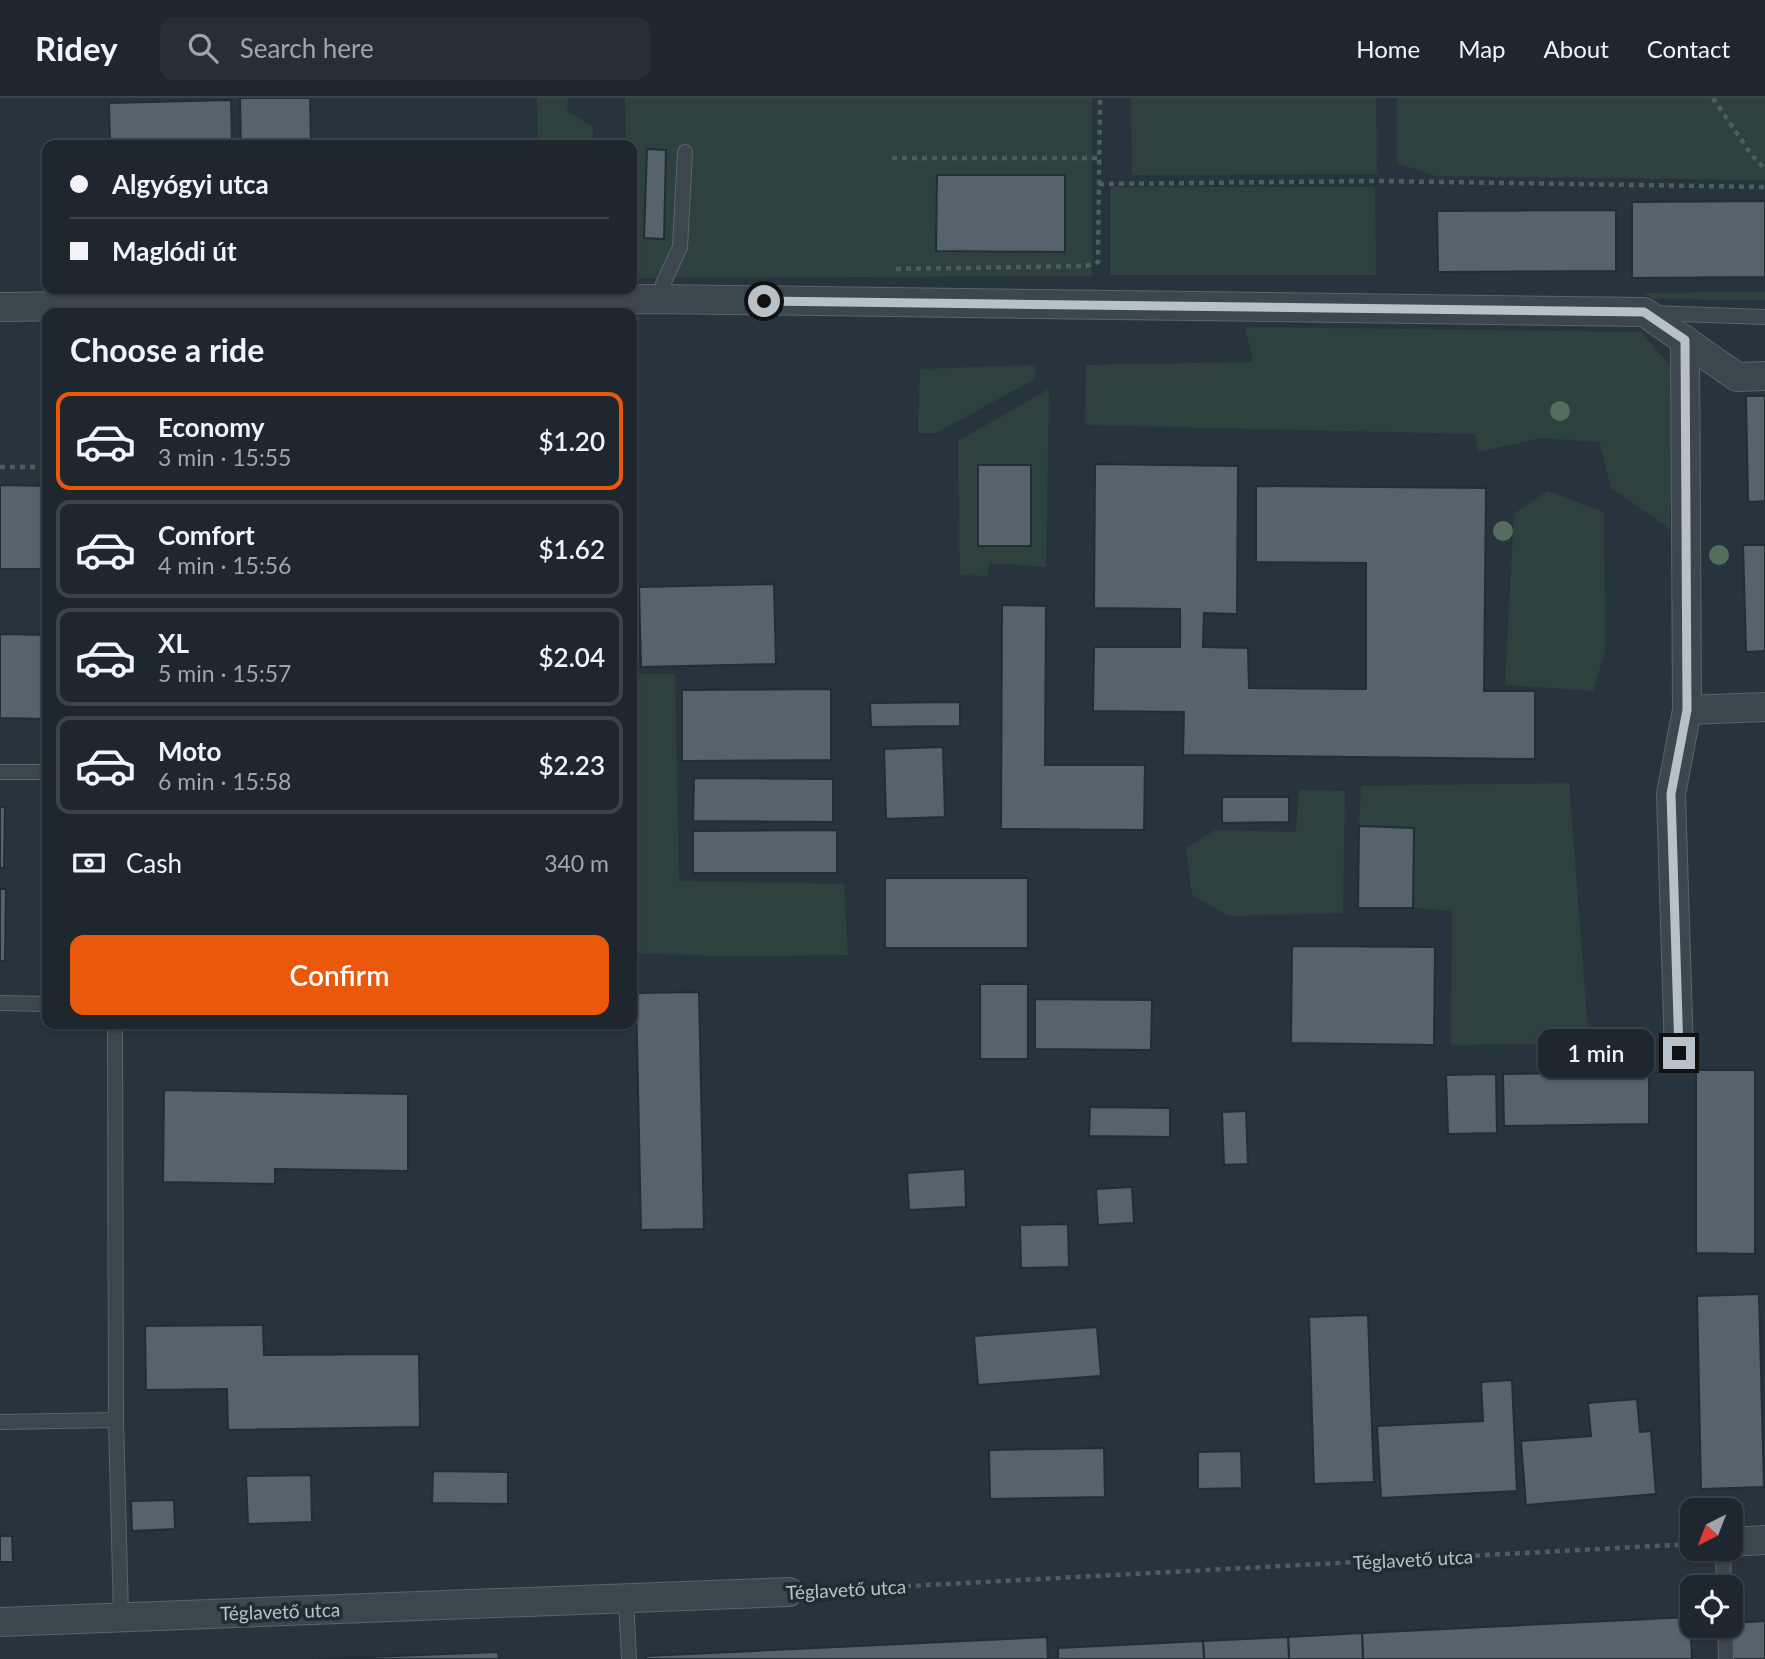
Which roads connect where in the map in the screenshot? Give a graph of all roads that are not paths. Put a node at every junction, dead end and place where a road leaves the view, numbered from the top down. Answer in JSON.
{"nodes":[{"id":1,"x":685,"y":152,"type":"dead end"},
{"id":2,"x":659,"y":299,"type":"junction"},
{"id":3,"x":0,"y":307,"type":"edge"},
{"id":4,"x":1644,"y":312,"type":"junction"},
{"id":5,"x":1765,"y":317,"type":"edge"},
{"id":6,"x":1685,"y":340,"type":"junction"},
{"id":7,"x":1765,"y":376,"type":"edge"},
{"id":8,"x":1765,"y":707,"type":"edge"},
{"id":9,"x":1687,"y":710,"type":"junction"},
{"id":10,"x":0,"y":772,"type":"edge"},
{"id":11,"x":42,"y":772,"type":"edge"},
{"id":12,"x":0,"y":1003,"type":"edge"},
{"id":13,"x":42,"y":1004,"type":"edge"},
{"id":14,"x":115,"y":1029,"type":"edge"},
{"id":15,"x":1679,"y":1053,"type":"dead end"},
{"id":16,"x":116,"y":1420,"type":"junction"},
{"id":17,"x":0,"y":1422,"type":"edge"},
{"id":18,"x":1765,"y":1540,"type":"edge"},
{"id":19,"x":1743,"y":1541,"type":"edge"},
{"id":20,"x":789,"y":1592,"type":"road end"},
{"id":21,"x":626,"y":1598,"type":"junction"},
{"id":22,"x":121,"y":1617,"type":"junction"},
{"id":23,"x":0,"y":1622,"type":"edge"},
{"id":24,"x":1725,"y":1638,"type":"edge"},
{"id":25,"x":629,"y":1659,"type":"edge"},
{"id":26,"x":1726,"y":1659,"type":"edge"}],
"edges":[{"from":1,"to":2,"type":"lane"},
{"from":2,"to":3,"type":"street"},
{"from":2,"to":4,"type":"street"},
{"from":4,"to":5,"type":"lane"},
{"from":4,"to":6,"type":"street"},
{"from":6,"to":7,"type":"street"},
{"from":6,"to":9,"type":"street"},
{"from":8,"to":9,"type":"street"},
{"from":9,"to":15,"type":"street"},
{"from":10,"to":11,"type":"lane"},
{"from":12,"to":13,"type":"lane"},
{"from":14,"to":16,"type":"lane"},
{"from":16,"to":17,"type":"lane"},
{"from":16,"to":22,"type":"lane"},
{"from":18,"to":19,"type":"street"},
{"from":20,"to":21,"type":"street","name":"Téglavető utca"},
{"from":21,"to":22,"type":"street","name":"Téglavető utca"},
{"from":21,"to":25,"type":"lane"},
{"from":22,"to":23,"type":"street","name":"Téglavető utca"},
{"from":24,"to":26,"type":"lane"}]}
